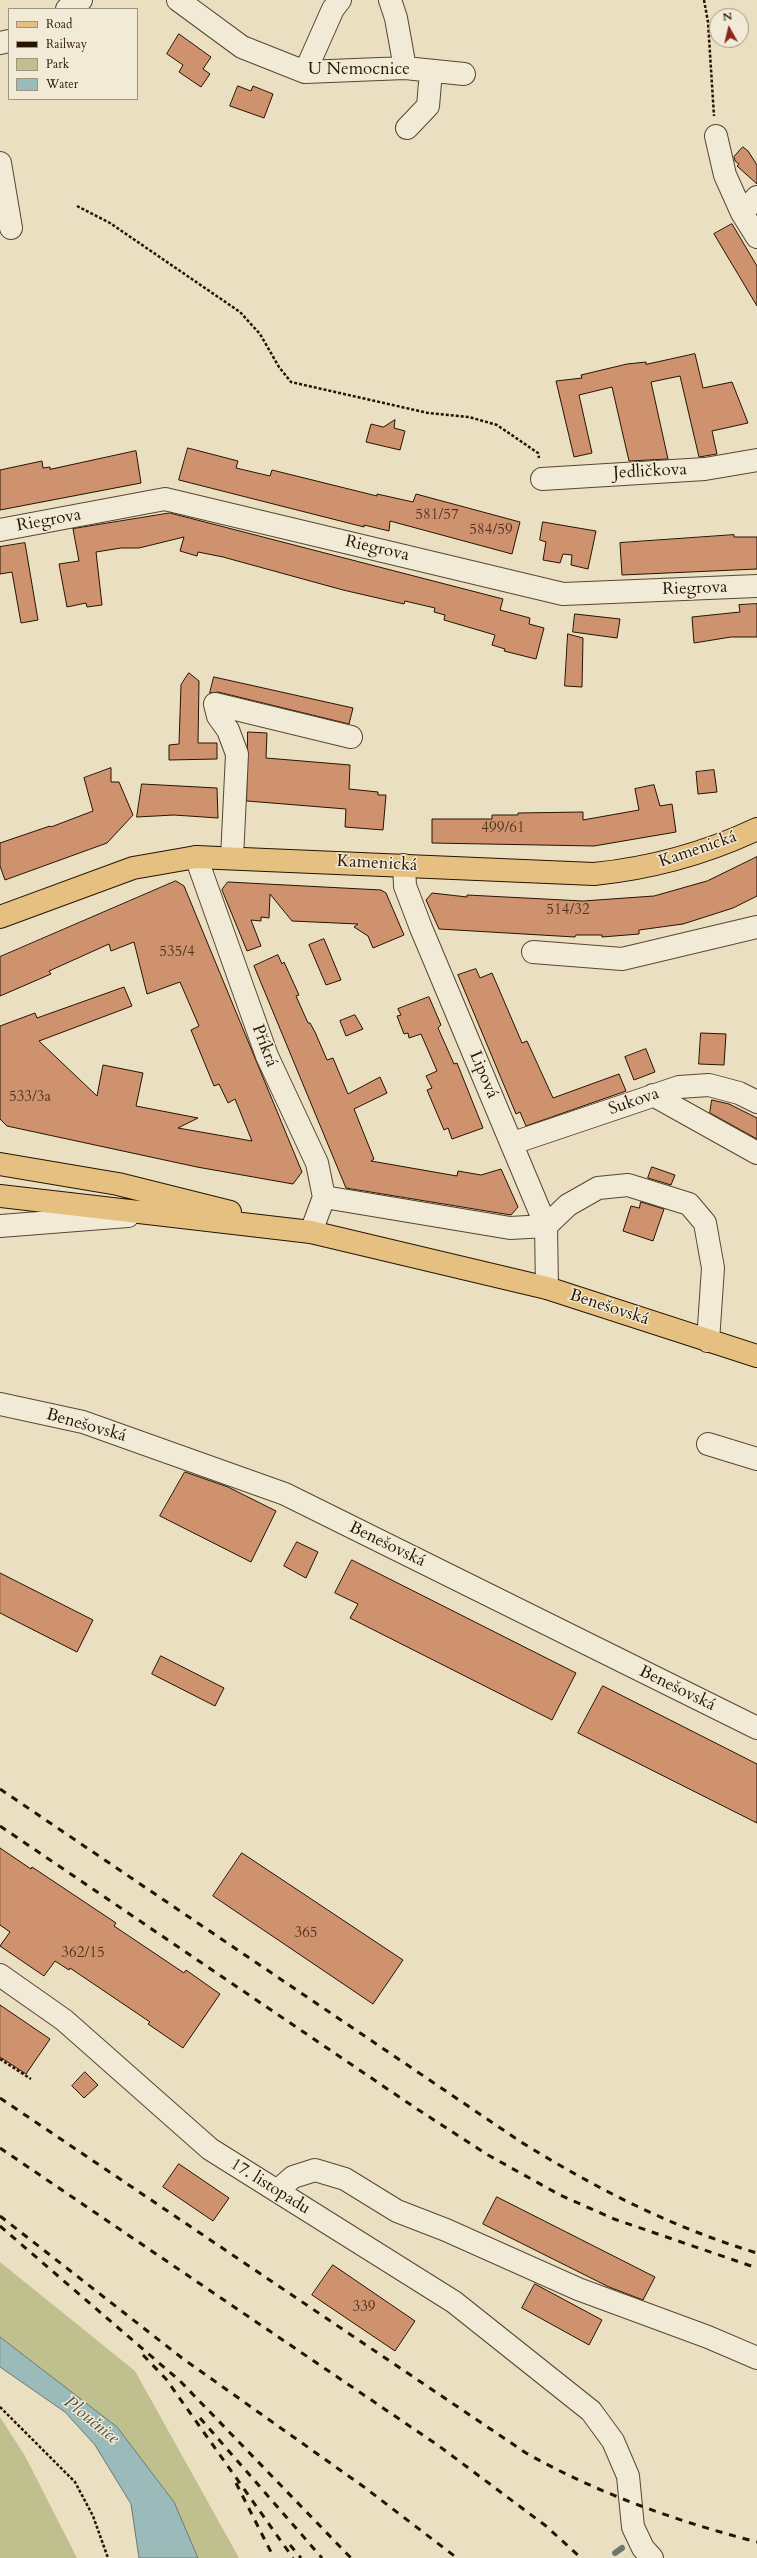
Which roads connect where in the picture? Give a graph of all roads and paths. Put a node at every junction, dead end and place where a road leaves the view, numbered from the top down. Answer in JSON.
{"nodes":[{"id":1,"x":80,"y":0,"type":"edge"},
{"id":2,"x":178,"y":0,"type":"edge"},
{"id":3,"x":340,"y":0,"type":"edge"},
{"id":4,"x":390,"y":0,"type":"edge"},
{"id":5,"x":704,"y":0,"type":"edge"},
{"id":6,"x":68,"y":8,"type":"edge"},
{"id":7,"x":205,"y":8,"type":"edge"},
{"id":8,"x":405,"y":68,"type":"junction"},
{"id":9,"x":431,"y":71,"type":"junction"},
{"id":10,"x":306,"y":72,"type":"junction"},
{"id":11,"x":464,"y":74,"type":"dead end"},
{"id":12,"x":407,"y":128,"type":"dead end"},
{"id":13,"x":716,"y":136,"type":"joint"},
{"id":14,"x":0,"y":162,"type":"edge"},
{"id":15,"x":757,"y":197,"type":"edge"},
{"id":16,"x":77,"y":206,"type":"dead end"},
{"id":17,"x":742,"y":213,"type":"junction"},
{"id":18,"x":11,"y":228,"type":"dead end"},
{"id":19,"x":757,"y":237,"type":"edge"},
{"id":20,"x":757,"y":460,"type":"edge"},
{"id":21,"x":542,"y":479,"type":"joint"},
{"id":22,"x":0,"y":530,"type":"edge"},
{"id":23,"x":757,"y":586,"type":"edge"},
{"id":24,"x":351,"y":737,"type":"dead end"},
{"id":25,"x":757,"y":829,"type":"edge"},
{"id":26,"x":196,"y":857,"type":"junction"},
{"id":27,"x":232,"y":858,"type":"junction"},
{"id":28,"x":404,"y":865,"type":"junction"},
{"id":29,"x":10,"y":913,"type":"edge"},
{"id":30,"x":0,"y":923,"type":"edge"},
{"id":31,"x":757,"y":927,"type":"edge"},
{"id":32,"x":533,"y":952,"type":"dead end"},
{"id":33,"x":653,"y":1095,"type":"junction"},
{"id":34,"x":757,"y":1102,"type":"edge"},
{"id":35,"x":513,"y":1143,"type":"junction"},
{"id":36,"x":757,"y":1153,"type":"edge"},
{"id":37,"x":0,"y":1164,"type":"edge"},
{"id":38,"x":0,"y":1196,"type":"edge"},
{"id":39,"x":324,"y":1197,"type":"junction"},
{"id":40,"x":151,"y":1214,"type":"junction"},
{"id":41,"x":0,"y":1226,"type":"edge"},
{"id":42,"x":546,"y":1226,"type":"junction"},
{"id":43,"x":311,"y":1232,"type":"junction"},
{"id":44,"x":547,"y":1288,"type":"junction"},
{"id":45,"x":708,"y":1341,"type":"junction"},
{"id":46,"x":757,"y":1356,"type":"edge"},
{"id":47,"x":0,"y":1404,"type":"edge"},
{"id":48,"x":708,"y":1444,"type":"dead end"},
{"id":49,"x":757,"y":1459,"type":"edge"},
{"id":50,"x":757,"y":1728,"type":"edge"},
{"id":51,"x":0,"y":1975,"type":"edge"},
{"id":52,"x":0,"y":1980,"type":"edge"},
{"id":53,"x":64,"y":2020,"type":"junction"},
{"id":54,"x":0,"y":2059,"type":"edge"},
{"id":55,"x":30,"y":2080,"type":"dead end"},
{"id":56,"x":277,"y":2191,"type":"junction"},
{"id":57,"x":757,"y":2358,"type":"edge"},
{"id":58,"x":0,"y":2407,"type":"edge"},
{"id":59,"x":108,"y":2558,"type":"edge"},
{"id":60,"x":652,"y":2558,"type":"edge"}],
"edges":[{"from":1,"to":6,"type":"street"},
{"from":2,"to":7,"type":"street","name":"U Nemocnice"},
{"from":3,"to":10,"type":"street"},
{"from":4,"to":8,"type":"street"},
{"from":5,"to":13,"type":"path"},
{"from":7,"to":10,"type":"street","name":"U Nemocnice"},
{"from":8,"to":9,"type":"street","name":"U Nemocnice"},
{"from":8,"to":10,"type":"street","name":"U Nemocnice"},
{"from":9,"to":11,"type":"street","name":"U Nemocnice"},
{"from":9,"to":12,"type":"street"},
{"from":13,"to":17,"type":"street"},
{"from":14,"to":18,"type":"street"},
{"from":15,"to":17,"type":"street"},
{"from":16,"to":21,"type":"path"},
{"from":17,"to":19,"type":"street"},
{"from":20,"to":21,"type":"street","name":"Jedličkova"},
{"from":22,"to":23,"type":"street","name":"Riegrova"},
{"from":24,"to":27,"type":"street"},
{"from":25,"to":28,"type":"main road","name":"Kamenická"},
{"from":26,"to":27,"type":"main road","name":"Kamenická"},
{"from":26,"to":29,"type":"main road","name":"Kamenická"},
{"from":26,"to":39,"type":"street","name":"Příkrá"},
{"from":27,"to":28,"type":"main road","name":"Kamenická"},
{"from":28,"to":35,"type":"street","name":"Lipová"},
{"from":29,"to":30,"type":"main road","name":"Kamenická"},
{"from":31,"to":32,"type":"street"},
{"from":33,"to":34,"type":"street","name":"Sukova"},
{"from":33,"to":35,"type":"street","name":"Sukova"},
{"from":33,"to":36,"type":"street"},
{"from":35,"to":42,"type":"street","name":"Lipová"},
{"from":37,"to":43,"type":"main road"},
{"from":38,"to":40,"type":"main road","name":"Benešovská"},
{"from":39,"to":42,"type":"street"},
{"from":39,"to":43,"type":"street"},
{"from":40,"to":41,"type":"street","name":"Benešovská"},
{"from":40,"to":43,"type":"main road","name":"Benešovská"},
{"from":42,"to":44,"type":"street","name":"Lipová"},
{"from":42,"to":45,"type":"street"},
{"from":43,"to":44,"type":"main road","name":"Benešovská"},
{"from":44,"to":45,"type":"main road","name":"Benešovská"},
{"from":45,"to":46,"type":"main road","name":"Benešovská"},
{"from":47,"to":50,"type":"street","name":"Benešovská"},
{"from":48,"to":49,"type":"street"},
{"from":51,"to":53,"type":"street","name":"17. listopadu"},
{"from":52,"to":53,"type":"street"},
{"from":53,"to":56,"type":"street","name":"17. listopadu"},
{"from":54,"to":55,"type":"path"},
{"from":56,"to":57,"type":"street"},
{"from":56,"to":60,"type":"street","name":"17. listopadu"},
{"from":58,"to":59,"type":"path"}]}
